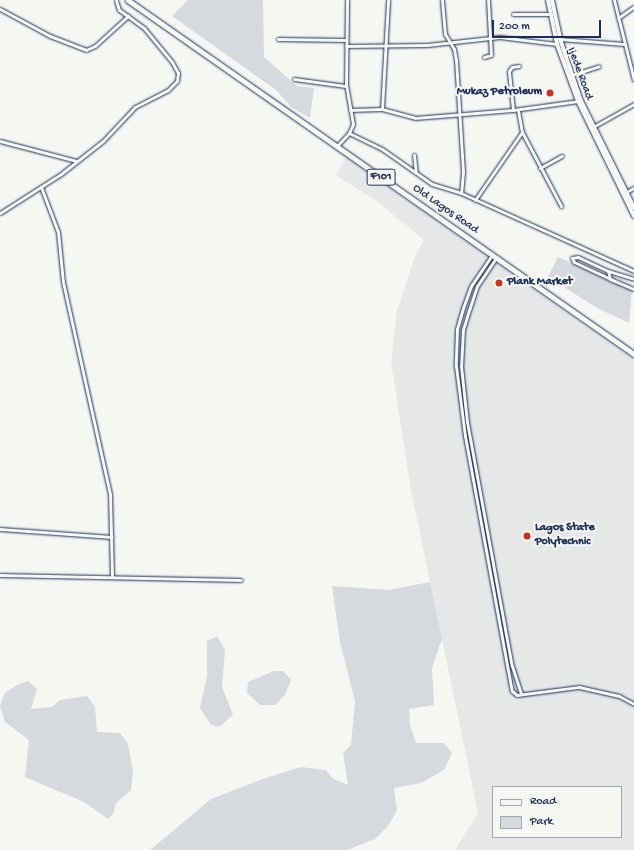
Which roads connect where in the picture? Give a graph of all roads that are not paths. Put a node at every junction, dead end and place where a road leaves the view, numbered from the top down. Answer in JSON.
{"nodes":[{"id":1,"x":116,"y":0,"type":"edge"},
{"id":2,"x":128,"y":0,"type":"edge"},
{"id":3,"x":347,"y":0,"type":"edge"},
{"id":4,"x":388,"y":0,"type":"edge"},
{"id":5,"x":442,"y":0,"type":"edge"},
{"id":6,"x":488,"y":0,"type":"edge"},
{"id":7,"x":548,"y":0,"type":"edge"},
{"id":8,"x":552,"y":0,"type":"edge"},
{"id":9,"x":614,"y":0,"type":"edge"},
{"id":10,"x":634,"y":7,"type":"edge"},
{"id":11,"x":0,"y":8,"type":"edge"},
{"id":12,"x":513,"y":14,"type":"dead end"},
{"id":13,"x":550,"y":14,"type":"junction"},
{"id":14,"x":128,"y":16,"type":"junction"},
{"id":15,"x":618,"y":18,"type":"junction"},
{"id":16,"x":490,"y":38,"type":"junction"},
{"id":17,"x":278,"y":39,"type":"dead end"},
{"id":18,"x":560,"y":39,"type":"junction"},
{"id":19,"x":346,"y":40,"type":"junction"},
{"id":20,"x":448,"y":41,"type":"junction"},
{"id":21,"x":557,"y":44,"type":"junction"},
{"id":22,"x":624,"y":44,"type":"junction"},
{"id":23,"x":346,"y":46,"type":"junction"},
{"id":24,"x":388,"y":46,"type":"junction"},
{"id":25,"x":484,"y":57,"type":"dead end"},
{"id":26,"x":519,"y":66,"type":"dead end"},
{"id":27,"x":599,"y":66,"type":"dead end"},
{"id":28,"x":572,"y":75,"type":"junction"},
{"id":29,"x":294,"y":80,"type":"dead end"},
{"id":30,"x":634,"y":80,"type":"edge"},
{"id":31,"x":346,"y":86,"type":"junction"},
{"id":32,"x":578,"y":101,"type":"junction"},
{"id":33,"x":634,"y":104,"type":"edge"},
{"id":34,"x":382,"y":109,"type":"junction"},
{"id":35,"x":350,"y":110,"type":"junction"},
{"id":36,"x":513,"y":110,"type":"junction"},
{"id":37,"x":518,"y":110,"type":"junction"},
{"id":38,"x":459,"y":114,"type":"junction"},
{"id":39,"x":593,"y":127,"type":"junction"},
{"id":40,"x":522,"y":132,"type":"junction"},
{"id":41,"x":349,"y":133,"type":"junction"},
{"id":42,"x":0,"y":141,"type":"edge"},
{"id":43,"x":337,"y":146,"type":"junction"},
{"id":44,"x":603,"y":150,"type":"junction"},
{"id":45,"x":414,"y":155,"type":"dead end"},
{"id":46,"x":562,"y":156,"type":"dead end"},
{"id":47,"x":76,"y":161,"type":"junction"},
{"id":48,"x":540,"y":168,"type":"junction"},
{"id":49,"x":416,"y":173,"type":"junction"},
{"id":50,"x":41,"y":187,"type":"junction"},
{"id":51,"x":634,"y":188,"type":"edge"},
{"id":52,"x":626,"y":192,"type":"junction"},
{"id":53,"x":461,"y":193,"type":"junction"},
{"id":54,"x":475,"y":200,"type":"junction"},
{"id":55,"x":561,"y":206,"type":"dead end"},
{"id":56,"x":634,"y":208,"type":"edge"},
{"id":57,"x":0,"y":213,"type":"edge"},
{"id":58,"x":634,"y":216,"type":"edge"},
{"id":59,"x":494,"y":257,"type":"junction"},
{"id":60,"x":608,"y":271,"type":"junction"},
{"id":61,"x":634,"y":271,"type":"edge"},
{"id":62,"x":610,"y":279,"type":"junction"},
{"id":63,"x":634,"y":279,"type":"edge"},
{"id":64,"x":634,"y":289,"type":"edge"},
{"id":65,"x":634,"y":354,"type":"edge"},
{"id":66,"x":0,"y":529,"type":"edge"},
{"id":67,"x":112,"y":537,"type":"junction"},
{"id":68,"x":0,"y":575,"type":"edge"},
{"id":69,"x":112,"y":577,"type":"junction"},
{"id":70,"x":242,"y":580,"type":"dead end"},
{"id":71,"x":521,"y":694,"type":"junction"},
{"id":72,"x":634,"y":704,"type":"edge"}],
"edges":[{"from":1,"to":14,"type":"street"},
{"from":2,"to":43,"type":"main road","name":"Old Lagos Road","number":"F101"},
{"from":3,"to":19,"type":"street"},
{"from":4,"to":24,"type":"street"},
{"from":5,"to":20,"type":"street"},
{"from":6,"to":16,"type":"street"},
{"from":7,"to":13,"type":"main road","name":"Ijede Road"},
{"from":8,"to":18,"type":"main road","name":"Ijede Road"},
{"from":9,"to":15,"type":"street"},
{"from":10,"to":15,"type":"street"},
{"from":11,"to":14,"type":"street"},
{"from":12,"to":13,"type":"street"},
{"from":13,"to":21,"type":"main road","name":"Ijede Road"},
{"from":14,"to":47,"type":"street"},
{"from":15,"to":22,"type":"street"},
{"from":16,"to":20,"type":"street"},
{"from":16,"to":21,"type":"street"},
{"from":16,"to":25,"type":"street"},
{"from":17,"to":19,"type":"street"},
{"from":18,"to":22,"type":"street"},
{"from":18,"to":28,"type":"main road","name":"Ijede Road"},
{"from":19,"to":23,"type":"street"},
{"from":20,"to":24,"type":"street"},
{"from":20,"to":38,"type":"street"},
{"from":21,"to":32,"type":"main road","name":"Ijede Road"},
{"from":22,"to":30,"type":"street"},
{"from":23,"to":24,"type":"street"},
{"from":23,"to":31,"type":"street"},
{"from":24,"to":34,"type":"street"},
{"from":26,"to":36,"type":"street"},
{"from":27,"to":28,"type":"street"},
{"from":28,"to":39,"type":"main road","name":"Ijede Road"},
{"from":29,"to":31,"type":"street"},
{"from":31,"to":35,"type":"street"},
{"from":32,"to":37,"type":"street"},
{"from":32,"to":44,"type":"main road","name":"Ijede Road"},
{"from":33,"to":39,"type":"street"},
{"from":34,"to":35,"type":"street"},
{"from":34,"to":38,"type":"street"},
{"from":35,"to":41,"type":"street"},
{"from":36,"to":37,"type":"street"},
{"from":36,"to":38,"type":"street"},
{"from":37,"to":40,"type":"street"},
{"from":38,"to":53,"type":"street"},
{"from":39,"to":44,"type":"main road","name":"Ijede Road"},
{"from":40,"to":48,"type":"street"},
{"from":40,"to":54,"type":"street"},
{"from":41,"to":43,"type":"street"},
{"from":41,"to":49,"type":"street"},
{"from":42,"to":47,"type":"street"},
{"from":43,"to":59,"type":"main road","name":"Old Lagos Road","number":"F101"},
{"from":44,"to":52,"type":"main road"},
{"from":44,"to":58,"type":"main road"},
{"from":45,"to":49,"type":"street"},
{"from":46,"to":48,"type":"street"},
{"from":47,"to":50,"type":"street"},
{"from":48,"to":55,"type":"street"},
{"from":49,"to":53,"type":"street"},
{"from":50,"to":57,"type":"street"},
{"from":50,"to":67,"type":"street"},
{"from":51,"to":52,"type":"street"},
{"from":52,"to":56,"type":"main road"},
{"from":53,"to":54,"type":"street"},
{"from":54,"to":61,"type":"street"},
{"from":59,"to":65,"type":"main road","name":"Old Lagos Road","number":"F101"},
{"from":59,"to":71,"type":"street"},
{"from":59,"to":71,"type":"street"},
{"from":60,"to":62,"type":"street"},
{"from":60,"to":62,"type":"street"},
{"from":60,"to":63,"type":"street"},
{"from":62,"to":64,"type":"street"},
{"from":66,"to":67,"type":"street"},
{"from":67,"to":69,"type":"street"},
{"from":68,"to":69,"type":"street"},
{"from":69,"to":70,"type":"street"},
{"from":71,"to":72,"type":"street"}]}
